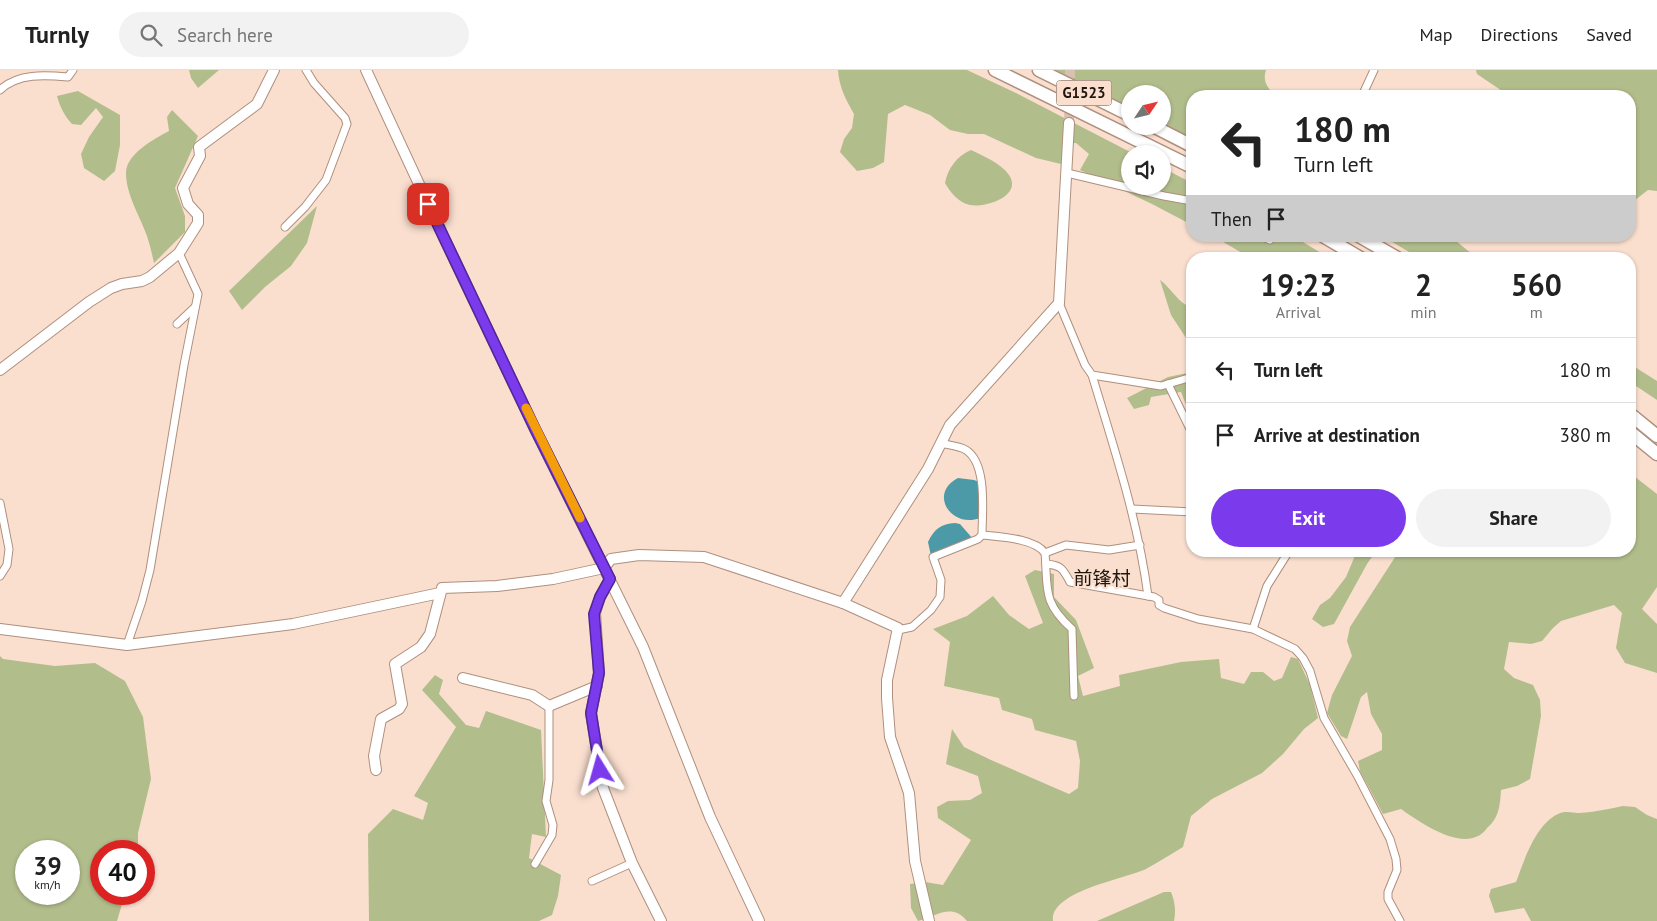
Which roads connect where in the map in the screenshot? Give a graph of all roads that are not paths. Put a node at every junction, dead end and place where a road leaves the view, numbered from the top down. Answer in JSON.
{"nodes":[{"id":1,"x":73,"y":70,"type":"edge"},
{"id":2,"x":274,"y":70,"type":"edge"},
{"id":3,"x":306,"y":70,"type":"edge"},
{"id":4,"x":366,"y":70,"type":"edge"},
{"id":5,"x":995,"y":70,"type":"edge"},
{"id":6,"x":1039,"y":70,"type":"edge"},
{"id":7,"x":1374,"y":70,"type":"edge"},
{"id":8,"x":0,"y":90,"type":"edge"},
{"id":9,"x":1365,"y":90,"type":"edge"},
{"id":10,"x":1121,"y":111,"type":"edge"},
{"id":11,"x":1069,"y":122,"type":"tunnel mouth"},
{"id":12,"x":1170,"y":135,"type":"edge"},
{"id":13,"x":1186,"y":143,"type":"edge"},
{"id":14,"x":1186,"y":163,"type":"edge"},
{"id":15,"x":1067,"y":173,"type":"junction"},
{"id":16,"x":1186,"y":200,"type":"edge"},
{"id":17,"x":285,"y":227,"type":"dead end"},
{"id":18,"x":1333,"y":242,"type":"edge"},
{"id":19,"x":1369,"y":242,"type":"edge"},
{"id":20,"x":1350,"y":252,"type":"edge"},
{"id":21,"x":1387,"y":252,"type":"edge"},
{"id":22,"x":179,"y":253,"type":"junction"},
{"id":23,"x":1059,"y":303,"type":"junction"},
{"id":24,"x":195,"y":307,"type":"junction"},
{"id":25,"x":177,"y":324,"type":"dead end"},
{"id":26,"x":0,"y":370,"type":"edge"},
{"id":27,"x":1092,"y":375,"type":"junction"},
{"id":28,"x":1186,"y":379,"type":"edge"},
{"id":29,"x":1168,"y":384,"type":"junction"},
{"id":30,"x":1636,"y":419,"type":"edge"},
{"id":31,"x":1186,"y":421,"type":"edge"},
{"id":32,"x":1657,"y":436,"type":"edge"},
{"id":33,"x":1636,"y":437,"type":"edge"},
{"id":34,"x":940,"y":443,"type":"junction"},
{"id":35,"x":1657,"y":454,"type":"edge"},
{"id":36,"x":0,"y":503,"type":"edge"},
{"id":37,"x":1132,"y":509,"type":"junction"},
{"id":38,"x":1186,"y":512,"type":"edge"},
{"id":39,"x":982,"y":535,"type":"junction"},
{"id":40,"x":1140,"y":545,"type":"junction"},
{"id":41,"x":1046,"y":553,"type":"junction"},
{"id":42,"x":1285,"y":557,"type":"edge"},
{"id":43,"x":1046,"y":564,"type":"junction"},
{"id":44,"x":604,"y":568,"type":"junction"},
{"id":45,"x":0,"y":576,"type":"edge"},
{"id":46,"x":610,"y":579,"type":"junction"},
{"id":47,"x":440,"y":593,"type":"junction"},
{"id":48,"x":1148,"y":596,"type":"junction"},
{"id":49,"x":843,"y":603,"type":"junction"},
{"id":50,"x":0,"y":629,"type":"edge"},
{"id":51,"x":1253,"y":629,"type":"junction"},
{"id":52,"x":898,"y":630,"type":"junction"},
{"id":53,"x":127,"y":644,"type":"junction"},
{"id":54,"x":463,"y":678,"type":"dead end"},
{"id":55,"x":597,"y":686,"type":"junction"},
{"id":56,"x":1074,"y":696,"type":"dead end"},
{"id":57,"x":550,"y":706,"type":"junction"},
{"id":58,"x":376,"y":770,"type":"dead end"},
{"id":59,"x":632,"y":863,"type":"junction"},
{"id":60,"x":535,"y":864,"type":"dead end"},
{"id":61,"x":592,"y":881,"type":"dead end"},
{"id":62,"x":661,"y":921,"type":"edge"},
{"id":63,"x":759,"y":921,"type":"edge"},
{"id":64,"x":929,"y":921,"type":"edge"},
{"id":65,"x":1400,"y":921,"type":"edge"}],
"edges":[{"from":1,"to":8,"type":"street"},
{"from":2,"to":22,"type":"street"},
{"from":3,"to":17,"type":"street"},
{"from":4,"to":44,"type":"street"},
{"from":5,"to":14,"type":"highway","number":"G1523"},
{"from":6,"to":10,"type":"highway","number":"G1523"},
{"from":7,"to":9,"type":"street"},
{"from":11,"to":15,"type":"street"},
{"from":12,"to":13,"type":"highway"},
{"from":15,"to":16,"type":"street"},
{"from":15,"to":23,"type":"street"},
{"from":18,"to":20,"type":"highway"},
{"from":19,"to":21,"type":"highway"},
{"from":22,"to":24,"type":"street"},
{"from":22,"to":26,"type":"street"},
{"from":23,"to":27,"type":"street"},
{"from":23,"to":34,"type":"street"},
{"from":24,"to":25,"type":"street"},
{"from":24,"to":53,"type":"street"},
{"from":27,"to":29,"type":"street"},
{"from":27,"to":37,"type":"street"},
{"from":28,"to":29,"type":"street"},
{"from":29,"to":31,"type":"street"},
{"from":30,"to":32,"type":"highway"},
{"from":33,"to":35,"type":"highway"},
{"from":34,"to":39,"type":"street"},
{"from":34,"to":49,"type":"street"},
{"from":36,"to":45,"type":"street"},
{"from":37,"to":38,"type":"street"},
{"from":37,"to":40,"type":"street"},
{"from":39,"to":41,"type":"street"},
{"from":39,"to":52,"type":"street"},
{"from":40,"to":41,"type":"street"},
{"from":40,"to":48,"type":"street"},
{"from":41,"to":43,"type":"street"},
{"from":42,"to":51,"type":"street"},
{"from":43,"to":48,"type":"street"},
{"from":43,"to":56,"type":"street"},
{"from":44,"to":46,"type":"street"},
{"from":44,"to":47,"type":"street"},
{"from":44,"to":49,"type":"street"},
{"from":46,"to":55,"type":"street"},
{"from":46,"to":63,"type":"street"},
{"from":47,"to":53,"type":"street"},
{"from":47,"to":58,"type":"street"},
{"from":48,"to":51,"type":"street"},
{"from":49,"to":52,"type":"street"},
{"from":50,"to":53,"type":"street"},
{"from":51,"to":65,"type":"street"},
{"from":52,"to":64,"type":"street"},
{"from":54,"to":57,"type":"street"},
{"from":55,"to":57,"type":"street"},
{"from":55,"to":59,"type":"street"},
{"from":57,"to":60,"type":"street"},
{"from":59,"to":61,"type":"street"},
{"from":59,"to":62,"type":"street"}]}
